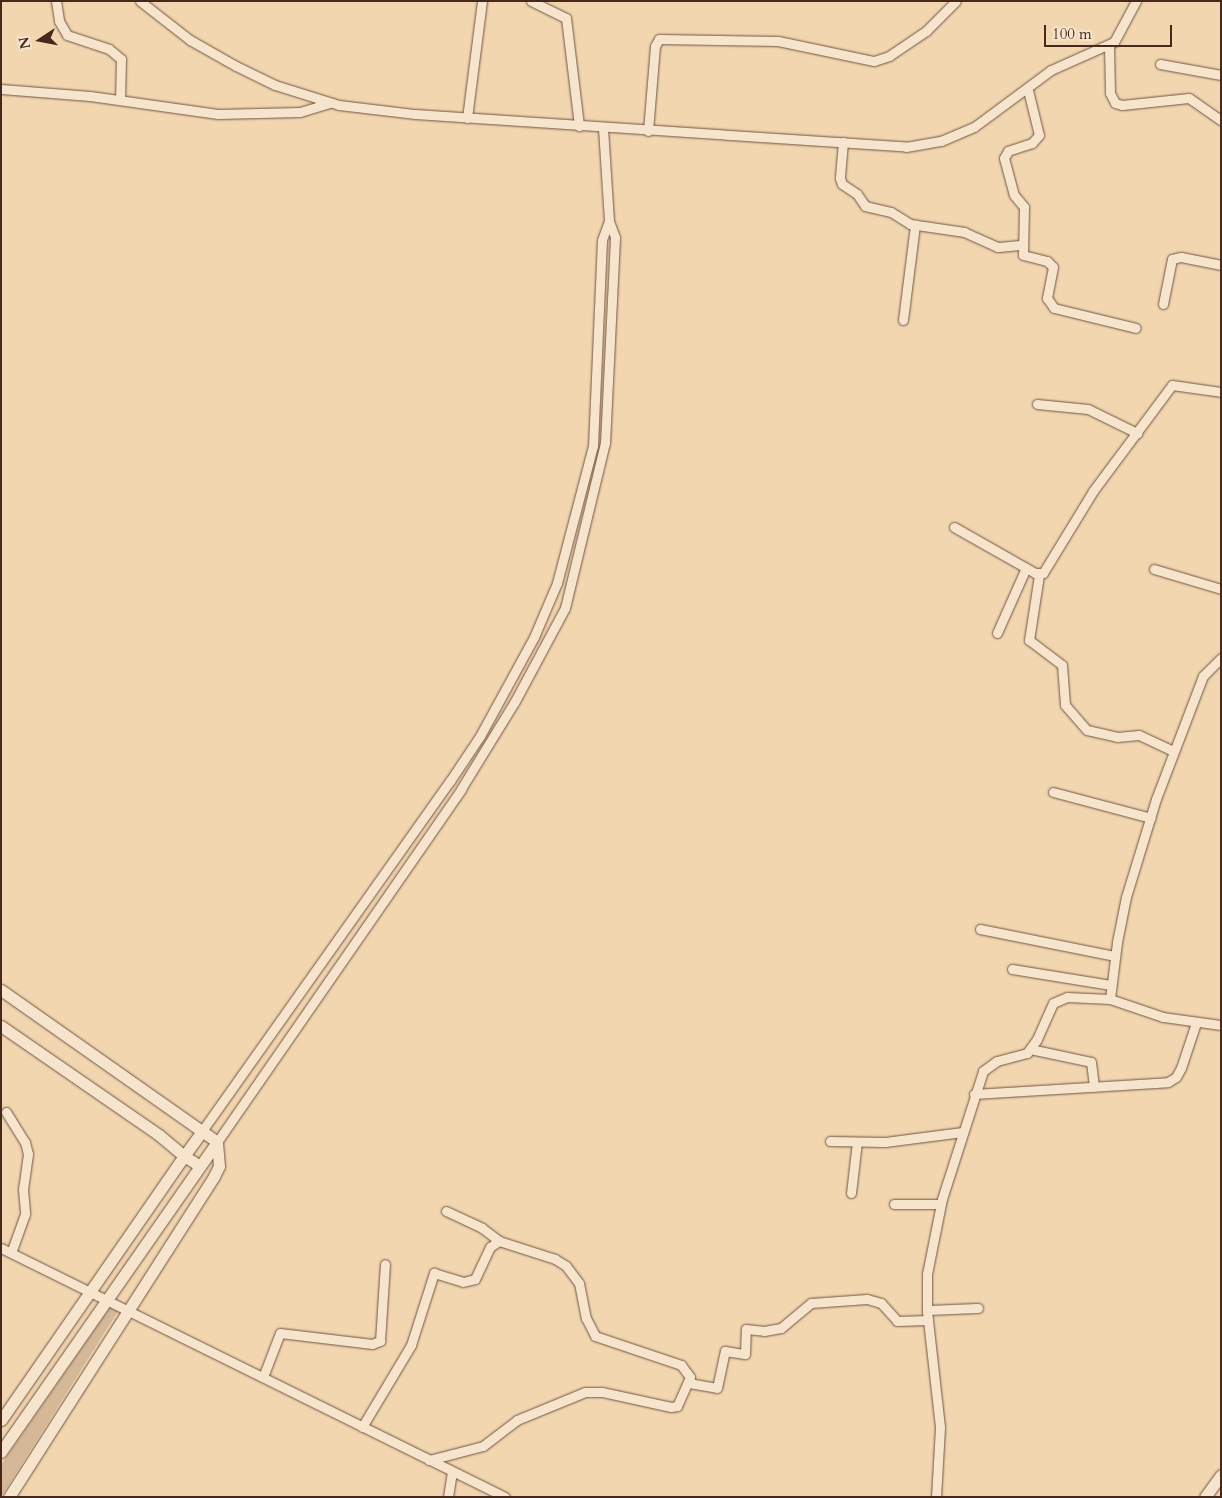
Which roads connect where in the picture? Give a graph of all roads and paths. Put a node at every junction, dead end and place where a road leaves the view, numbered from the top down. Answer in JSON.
{"nodes":[{"id":1,"x":56,"y":1,"type":"edge"},
{"id":2,"x":140,"y":1,"type":"edge"},
{"id":3,"x":482,"y":1,"type":"edge"},
{"id":4,"x":531,"y":1,"type":"edge"},
{"id":5,"x":956,"y":1,"type":"edge"},
{"id":6,"x":1136,"y":1,"type":"edge"},
{"id":7,"x":1109,"y":44,"type":"junction"},
{"id":8,"x":1160,"y":64,"type":"dead end"},
{"id":9,"x":1221,"y":75,"type":"edge"},
{"id":10,"x":1,"y":89,"type":"edge"},
{"id":11,"x":1028,"y":90,"type":"junction"},
{"id":12,"x":120,"y":99,"type":"junction"},
{"id":13,"x":330,"y":103,"type":"junction"},
{"id":14,"x":467,"y":118,"type":"junction"},
{"id":15,"x":1221,"y":120,"type":"edge"},
{"id":16,"x":579,"y":126,"type":"junction"},
{"id":17,"x":603,"y":128,"type":"junction"},
{"id":18,"x":648,"y":131,"type":"junction"},
{"id":19,"x":843,"y":142,"type":"junction"},
{"id":20,"x":609,"y":222,"type":"junction"},
{"id":21,"x":915,"y":224,"type":"junction"},
{"id":22,"x":1023,"y":245,"type":"junction"},
{"id":23,"x":1221,"y":265,"type":"edge"},
{"id":24,"x":1163,"y":304,"type":"dead end"},
{"id":25,"x":903,"y":320,"type":"dead end"},
{"id":26,"x":1136,"y":328,"type":"dead end"},
{"id":27,"x":1221,"y":392,"type":"edge"},
{"id":28,"x":1037,"y":404,"type":"dead end"},
{"id":29,"x":1137,"y":433,"type":"junction"},
{"id":30,"x":954,"y":527,"type":"dead end"},
{"id":31,"x":1026,"y":568,"type":"junction"},
{"id":32,"x":1154,"y":569,"type":"dead end"},
{"id":33,"x":1039,"y":575,"type":"junction"},
{"id":34,"x":1221,"y":589,"type":"edge"},
{"id":35,"x":997,"y":633,"type":"dead end"},
{"id":36,"x":1221,"y":658,"type":"edge"},
{"id":37,"x":1173,"y":751,"type":"junction"},
{"id":38,"x":1053,"y":792,"type":"dead end"},
{"id":39,"x":1151,"y":818,"type":"junction"},
{"id":40,"x":980,"y":929,"type":"dead end"},
{"id":41,"x":1115,"y":956,"type":"junction"},
{"id":42,"x":1012,"y":969,"type":"dead end"},
{"id":43,"x":1111,"y":984,"type":"junction"},
{"id":44,"x":1,"y":990,"type":"edge"},
{"id":45,"x":1110,"y":999,"type":"junction"},
{"id":46,"x":1196,"y":1023,"type":"junction"},
{"id":47,"x":1221,"y":1025,"type":"edge"},
{"id":48,"x":1,"y":1026,"type":"edge"},
{"id":49,"x":1030,"y":1049,"type":"junction"},
{"id":50,"x":1094,"y":1087,"type":"junction"},
{"id":51,"x":974,"y":1094,"type":"junction"},
{"id":52,"x":6,"y":1112,"type":"dead end"},
{"id":53,"x":202,"y":1131,"type":"junction"},
{"id":54,"x":962,"y":1132,"type":"junction"},
{"id":55,"x":830,"y":1141,"type":"dead end"},
{"id":56,"x":217,"y":1142,"type":"junction"},
{"id":57,"x":857,"y":1142,"type":"junction"},
{"id":58,"x":184,"y":1156,"type":"junction"},
{"id":59,"x":200,"y":1166,"type":"junction"},
{"id":60,"x":851,"y":1193,"type":"dead end"},
{"id":61,"x":894,"y":1204,"type":"dead end"},
{"id":62,"x":940,"y":1204,"type":"junction"},
{"id":63,"x":446,"y":1211,"type":"dead end"},
{"id":64,"x":499,"y":1241,"type":"junction"},
{"id":65,"x":1,"y":1248,"type":"edge"},
{"id":66,"x":11,"y":1253,"type":"junction"},
{"id":67,"x":385,"y":1264,"type":"dead end"},
{"id":68,"x":90,"y":1292,"type":"junction"},
{"id":69,"x":108,"y":1300,"type":"junction"},
{"id":70,"x":978,"y":1308,"type":"dead end"},
{"id":71,"x":128,"y":1309,"type":"junction"},
{"id":72,"x":927,"y":1310,"type":"junction"},
{"id":73,"x":928,"y":1320,"type":"junction"},
{"id":74,"x":263,"y":1377,"type":"junction"},
{"id":75,"x":689,"y":1383,"type":"junction"},
{"id":76,"x":1,"y":1420,"type":"edge"},
{"id":77,"x":362,"y":1427,"type":"junction"},
{"id":78,"x":1,"y":1452,"type":"edge"},
{"id":79,"x":429,"y":1460,"type":"junction"},
{"id":80,"x":452,"y":1471,"type":"junction"},
{"id":81,"x":1221,"y":1475,"type":"edge"},
{"id":82,"x":8,"y":1497,"type":"edge"},
{"id":83,"x":448,"y":1497,"type":"edge"},
{"id":84,"x":505,"y":1497,"type":"edge"},
{"id":85,"x":936,"y":1497,"type":"edge"},
{"id":86,"x":1205,"y":1497,"type":"edge"}],
"edges":[{"from":1,"to":12,"type":"street"},
{"from":2,"to":13,"type":"street"},
{"from":3,"to":14,"type":"street"},
{"from":4,"to":16,"type":"street"},
{"from":5,"to":18,"type":"street"},
{"from":6,"to":7,"type":"street"},
{"from":7,"to":11,"type":"street"},
{"from":7,"to":15,"type":"street"},
{"from":8,"to":9,"type":"street"},
{"from":10,"to":12,"type":"street"},
{"from":11,"to":19,"type":"street"},
{"from":11,"to":22,"type":"street"},
{"from":12,"to":13,"type":"street"},
{"from":13,"to":14,"type":"street"},
{"from":14,"to":16,"type":"street"},
{"from":16,"to":17,"type":"street"},
{"from":17,"to":18,"type":"street"},
{"from":17,"to":20,"type":"street"},
{"from":18,"to":19,"type":"street"},
{"from":19,"to":21,"type":"street"},
{"from":20,"to":53,"type":"street"},
{"from":20,"to":56,"type":"street"},
{"from":21,"to":22,"type":"street"},
{"from":21,"to":25,"type":"street"},
{"from":22,"to":26,"type":"street"},
{"from":23,"to":24,"type":"street"},
{"from":27,"to":29,"type":"street"},
{"from":28,"to":29,"type":"street"},
{"from":29,"to":33,"type":"street"},
{"from":30,"to":31,"type":"street"},
{"from":31,"to":33,"type":"street"},
{"from":31,"to":35,"type":"street"},
{"from":32,"to":34,"type":"street"},
{"from":33,"to":37,"type":"street"},
{"from":36,"to":37,"type":"street"},
{"from":37,"to":39,"type":"street"},
{"from":38,"to":39,"type":"street"},
{"from":39,"to":41,"type":"street"},
{"from":40,"to":41,"type":"street"},
{"from":41,"to":43,"type":"street"},
{"from":42,"to":43,"type":"street"},
{"from":43,"to":45,"type":"street"},
{"from":44,"to":53,"type":"street"},
{"from":45,"to":46,"type":"street"},
{"from":45,"to":49,"type":"street"},
{"from":46,"to":47,"type":"street"},
{"from":46,"to":50,"type":"street"},
{"from":48,"to":58,"type":"street"},
{"from":49,"to":50,"type":"street"},
{"from":49,"to":51,"type":"street"},
{"from":50,"to":51,"type":"street"},
{"from":51,"to":54,"type":"street"},
{"from":52,"to":66,"type":"street"},
{"from":53,"to":56,"type":"street"},
{"from":53,"to":58,"type":"street"},
{"from":54,"to":57,"type":"street"},
{"from":54,"to":62,"type":"street"},
{"from":55,"to":57,"type":"street"},
{"from":56,"to":59,"type":"street"},
{"from":56,"to":71,"type":"street"},
{"from":57,"to":60,"type":"street"},
{"from":58,"to":59,"type":"street"},
{"from":58,"to":68,"type":"street"},
{"from":59,"to":69,"type":"street"},
{"from":61,"to":62,"type":"street"},
{"from":62,"to":72,"type":"street"},
{"from":63,"to":64,"type":"street"},
{"from":64,"to":75,"type":"street"},
{"from":64,"to":77,"type":"street"},
{"from":65,"to":66,"type":"street"},
{"from":66,"to":68,"type":"street"},
{"from":67,"to":74,"type":"street"},
{"from":68,"to":69,"type":"street"},
{"from":68,"to":76,"type":"street"},
{"from":69,"to":71,"type":"street"},
{"from":69,"to":78,"type":"street"},
{"from":70,"to":72,"type":"street"},
{"from":71,"to":74,"type":"street"},
{"from":71,"to":82,"type":"street"},
{"from":72,"to":73,"type":"street"},
{"from":73,"to":75,"type":"street"},
{"from":73,"to":85,"type":"street"},
{"from":74,"to":77,"type":"street"},
{"from":75,"to":79,"type":"street"},
{"from":77,"to":79,"type":"street"},
{"from":79,"to":80,"type":"street"},
{"from":80,"to":83,"type":"street"},
{"from":80,"to":84,"type":"street"},
{"from":81,"to":86,"type":"street"}]}
